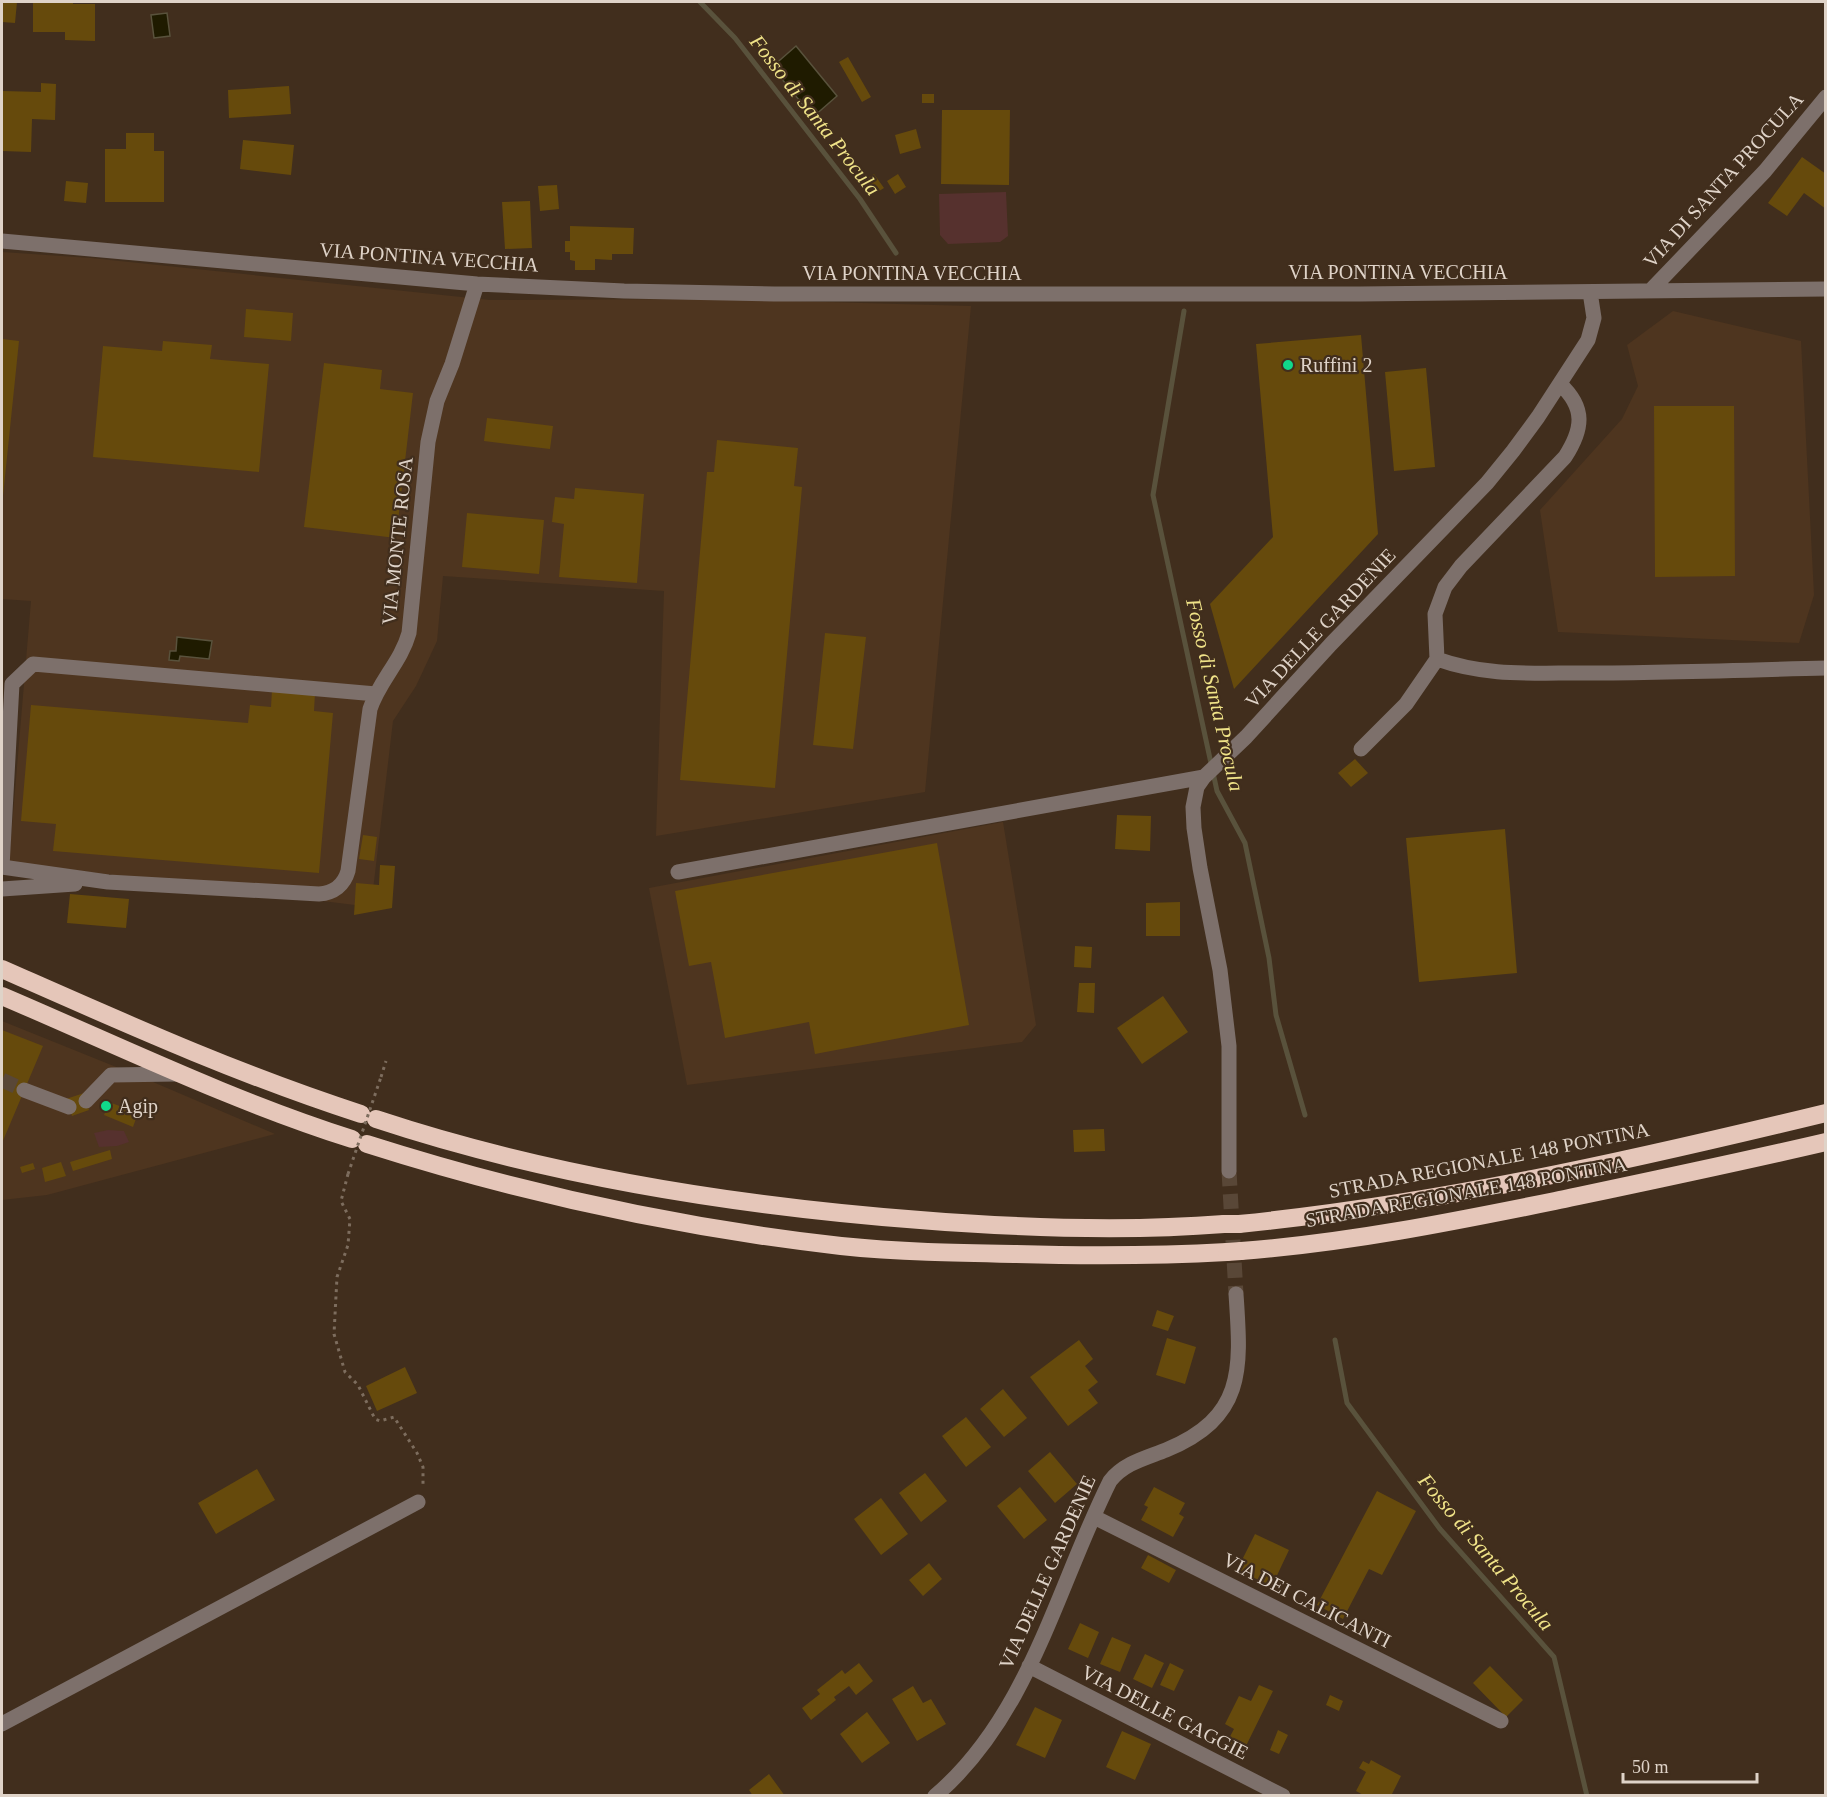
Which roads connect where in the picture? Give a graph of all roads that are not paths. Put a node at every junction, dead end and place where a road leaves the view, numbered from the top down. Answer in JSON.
{"nodes":[{"id":1,"x":1826,"y":97,"type":"edge"},
{"id":2,"x":2,"y":241,"type":"edge"},
{"id":3,"x":477,"y":284,"type":"junction"},
{"id":4,"x":1826,"y":289,"type":"edge"},
{"id":5,"x":1651,"y":290,"type":"junction"},
{"id":6,"x":1590,"y":292,"type":"junction"},
{"id":7,"x":1560,"y":384,"type":"junction"},
{"id":8,"x":1437,"y":659,"type":"junction"},
{"id":9,"x":1826,"y":668,"type":"edge"},
{"id":10,"x":376,"y":694,"type":"junction"},
{"id":11,"x":1361,"y":749,"type":"dead end"},
{"id":12,"x":1204,"y":777,"type":"junction"},
{"id":13,"x":678,"y":872,"type":"dead end"},
{"id":14,"x":108,"y":882,"type":"junction"},
{"id":15,"x":2,"y":889,"type":"edge"},
{"id":16,"x":2,"y":969,"type":"edge"},
{"id":17,"x":2,"y":996,"type":"edge"},
{"id":18,"x":183,"y":1074,"type":"junction"},
{"id":19,"x":24,"y":1090,"type":"tunnel mouth"},
{"id":20,"x":86,"y":1101,"type":"dead end"},
{"id":21,"x":69,"y":1107,"type":"dead end"},
{"id":22,"x":1826,"y":1113,"type":"edge"},
{"id":23,"x":1826,"y":1142,"type":"edge"},
{"id":24,"x":1229,"y":1171,"type":"tunnel mouth"},
{"id":25,"x":1236,"y":1294,"type":"tunnel mouth"},
{"id":26,"x":418,"y":1502,"type":"road end"},
{"id":27,"x":1094,"y":1517,"type":"junction"},
{"id":28,"x":1029,"y":1666,"type":"junction"},
{"id":29,"x":1501,"y":1720,"type":"dead end"},
{"id":30,"x":2,"y":1724,"type":"edge"},
{"id":31,"x":935,"y":1796,"type":"edge"},
{"id":32,"x":1283,"y":1796,"type":"edge"}],
"edges":[{"from":1,"to":5,"type":"street","name":"VIA DI SANTA PROCULA"},
{"from":2,"to":3,"type":"street","name":"VIA PONTINA VECCHIA"},
{"from":3,"to":6,"type":"street","name":"VIA PONTINA VECCHIA"},
{"from":3,"to":10,"type":"street","name":"VIA MONTE ROSA"},
{"from":4,"to":5,"type":"street","name":"VIA PONTINA VECCHIA"},
{"from":5,"to":6,"type":"street","name":"VIA PONTINA VECCHIA"},
{"from":6,"to":7,"type":"street","name":"VIA DELLE GARDENIE"},
{"from":7,"to":8,"type":"street"},
{"from":7,"to":12,"type":"street","name":"VIA DELLE GARDENIE"},
{"from":8,"to":9,"type":"street"},
{"from":8,"to":11,"type":"street"},
{"from":10,"to":14,"type":"street","name":"VIA MONTE ROSA"},
{"from":10,"to":14,"type":"street"},
{"from":12,"to":13,"type":"street"},
{"from":12,"to":24,"type":"street","name":"VIA DELLE GARDENIE"},
{"from":14,"to":15,"type":"street"},
{"from":16,"to":22,"type":"highway","name":"STRADA REGIONALE 148 PONTINA"},
{"from":17,"to":18,"type":"highway","name":"STRADA REGIONALE 148 PONTINA"},
{"from":18,"to":20,"type":"street"},
{"from":18,"to":23,"type":"highway","name":"STRADA REGIONALE 148 PONTINA"},
{"from":19,"to":21,"type":"street"},
{"from":25,"to":27,"type":"street","name":"VIA DELLE GARDENIE"},
{"from":26,"to":30,"type":"street"},
{"from":27,"to":28,"type":"street","name":"VIA DELLE GARDENIE"},
{"from":27,"to":29,"type":"street","name":"VIA DEI CALICANTI"},
{"from":28,"to":31,"type":"street","name":"VIA DELLE GARDENIE"},
{"from":28,"to":32,"type":"street","name":"VIA DELLE GAGGIE"}]}
